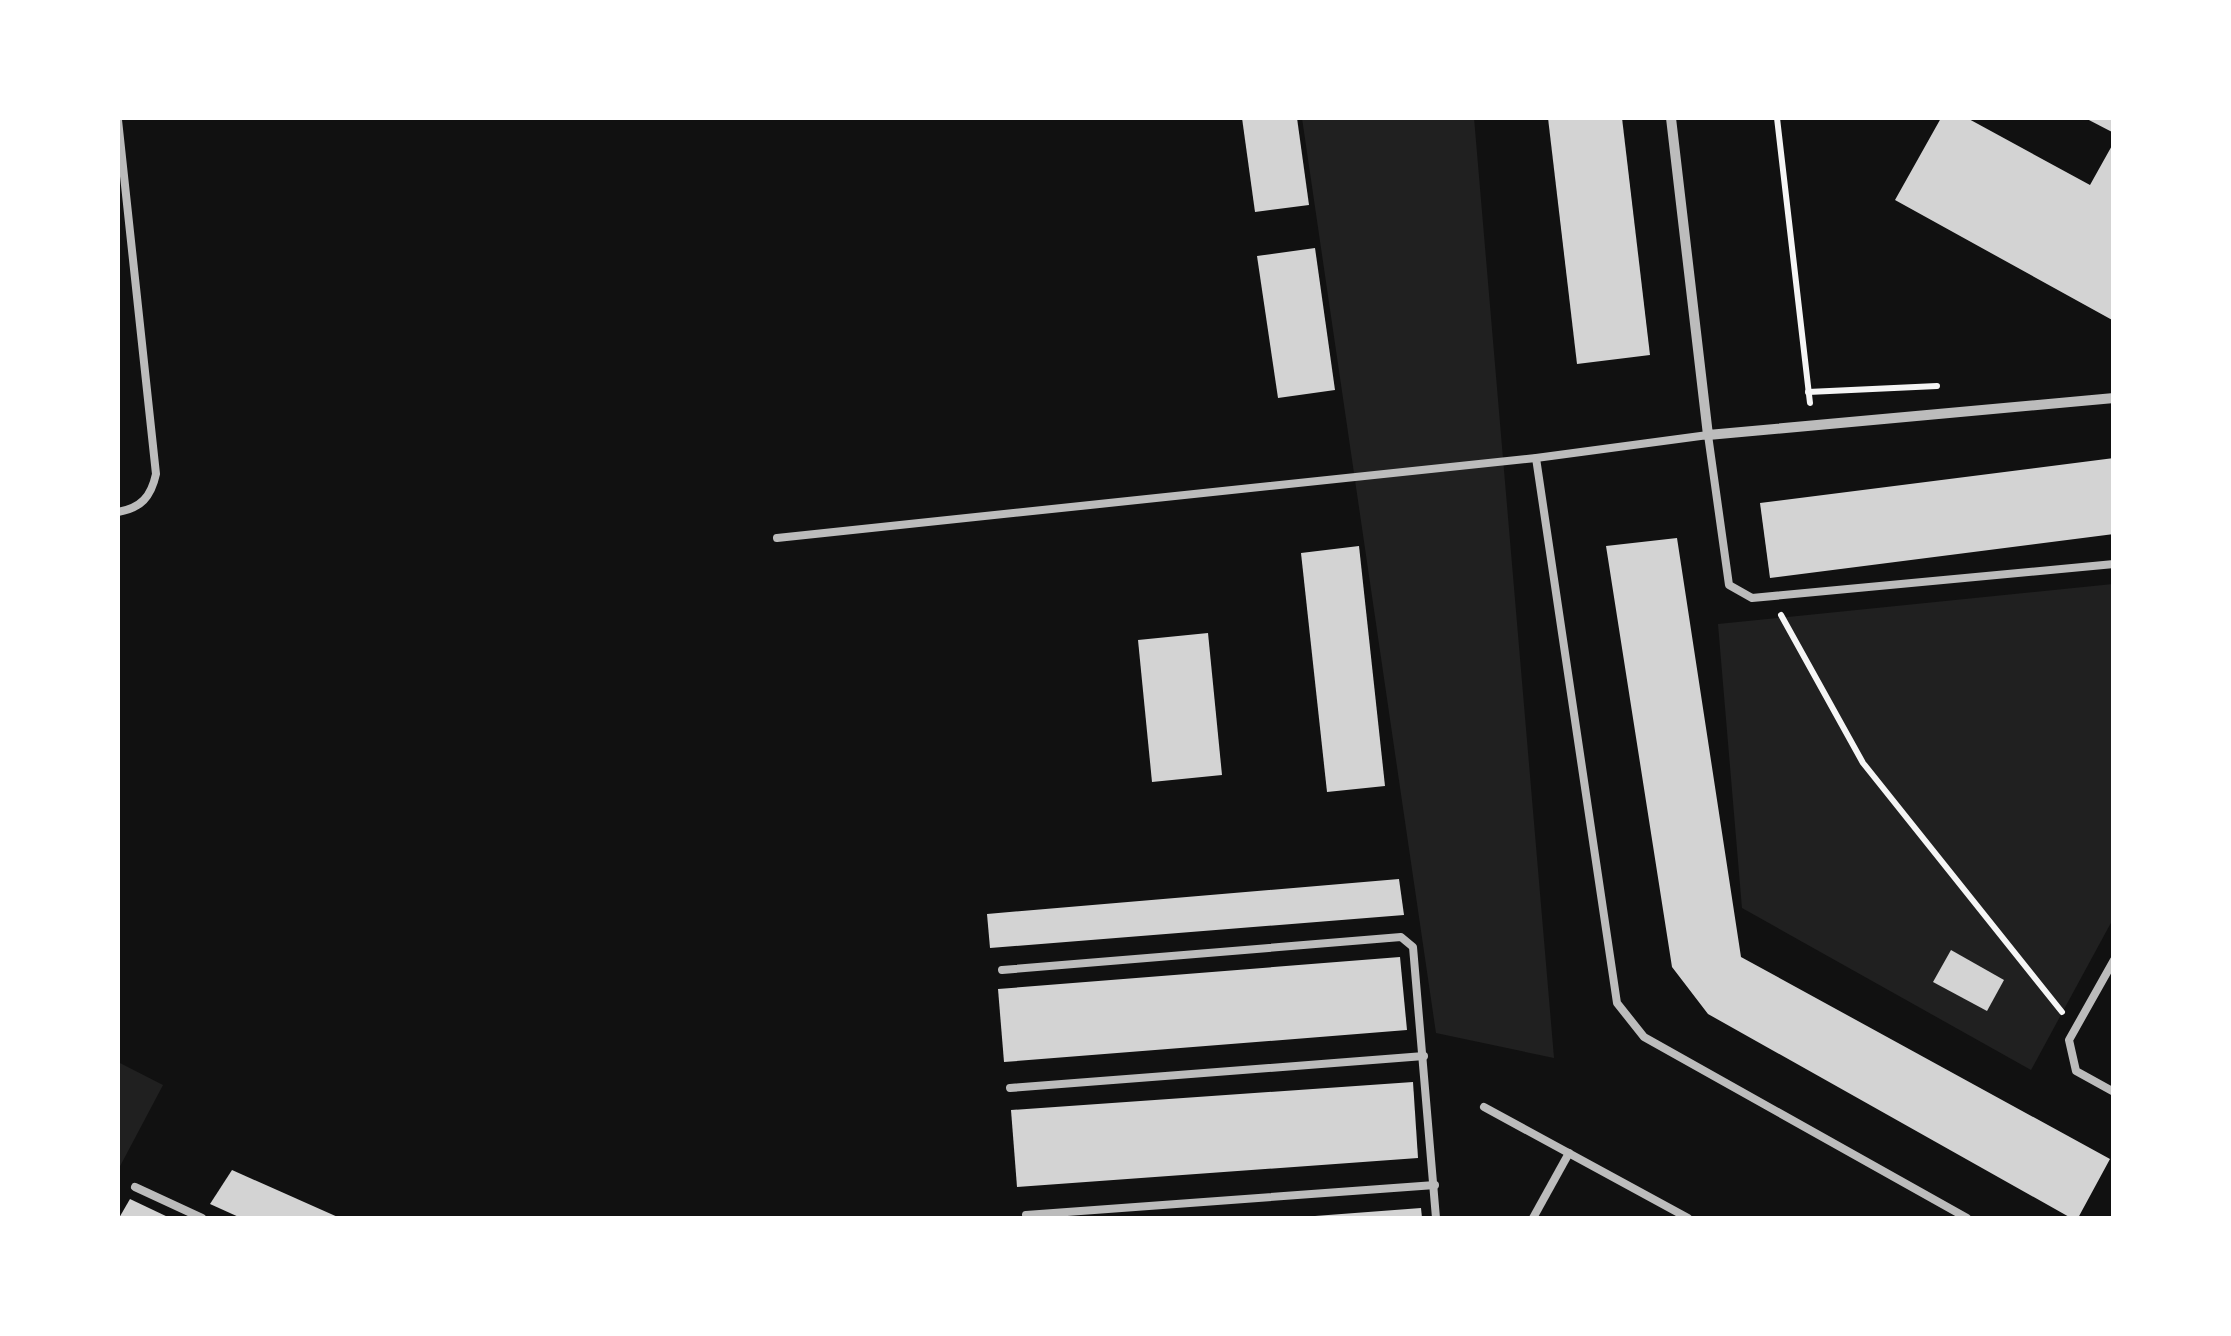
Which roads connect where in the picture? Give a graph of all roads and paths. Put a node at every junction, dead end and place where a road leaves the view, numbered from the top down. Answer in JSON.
{"nodes":[{"id":1,"x":1672,"y":118,"type":"edge"},
{"id":2,"x":1777,"y":118,"type":"edge"},
{"id":3,"x":118,"y":120,"type":"edge"},
{"id":4,"x":2114,"y":398,"type":"edge"},
{"id":5,"x":1812,"y":424,"type":"junction"},
{"id":6,"x":1708,"y":435,"type":"junction"},
{"id":7,"x":1536,"y":458,"type":"junction"},
{"id":8,"x":118,"y":512,"type":"edge"},
{"id":9,"x":776,"y":538,"type":"dead end"},
{"id":10,"x":2114,"y":564,"type":"edge"},
{"id":11,"x":1770,"y":596,"type":"junction"},
{"id":12,"x":2114,"y":960,"type":"edge"},
{"id":13,"x":1002,"y":970,"type":"dead end"},
{"id":14,"x":2075,"y":1028,"type":"junction"},
{"id":15,"x":1424,"y":1056,"type":"junction"},
{"id":16,"x":1010,"y":1088,"type":"dead end"},
{"id":17,"x":2114,"y":1092,"type":"edge"},
{"id":18,"x":1484,"y":1107,"type":"dead end"},
{"id":19,"x":1569,"y":1153,"type":"junction"},
{"id":20,"x":1434,"y":1185,"type":"junction"},
{"id":21,"x":135,"y":1187,"type":"dead end"},
{"id":22,"x":1026,"y":1215,"type":"dead end"},
{"id":23,"x":202,"y":1218,"type":"edge"},
{"id":24,"x":1436,"y":1218,"type":"edge"},
{"id":25,"x":1533,"y":1218,"type":"edge"},
{"id":26,"x":1688,"y":1218,"type":"edge"},
{"id":27,"x":1967,"y":1218,"type":"edge"}],
"edges":[{"from":1,"to":6,"type":"street"},
{"from":2,"to":5,"type":"path"},
{"from":3,"to":8,"type":"lane"},
{"from":4,"to":5,"type":"street"},
{"from":5,"to":6,"type":"street"},
{"from":6,"to":7,"type":"lane"},
{"from":6,"to":11,"type":"lane"},
{"from":7,"to":9,"type":"lane"},
{"from":7,"to":27,"type":"lane"},
{"from":10,"to":11,"type":"lane"},
{"from":11,"to":14,"type":"path"},
{"from":12,"to":14,"type":"lane"},
{"from":13,"to":15,"type":"lane"},
{"from":14,"to":17,"type":"lane"},
{"from":15,"to":16,"type":"lane"},
{"from":15,"to":20,"type":"lane"},
{"from":18,"to":19,"type":"lane"},
{"from":19,"to":25,"type":"lane"},
{"from":19,"to":26,"type":"lane"},
{"from":20,"to":22,"type":"lane"},
{"from":20,"to":24,"type":"lane"},
{"from":21,"to":23,"type":"lane"}]}
